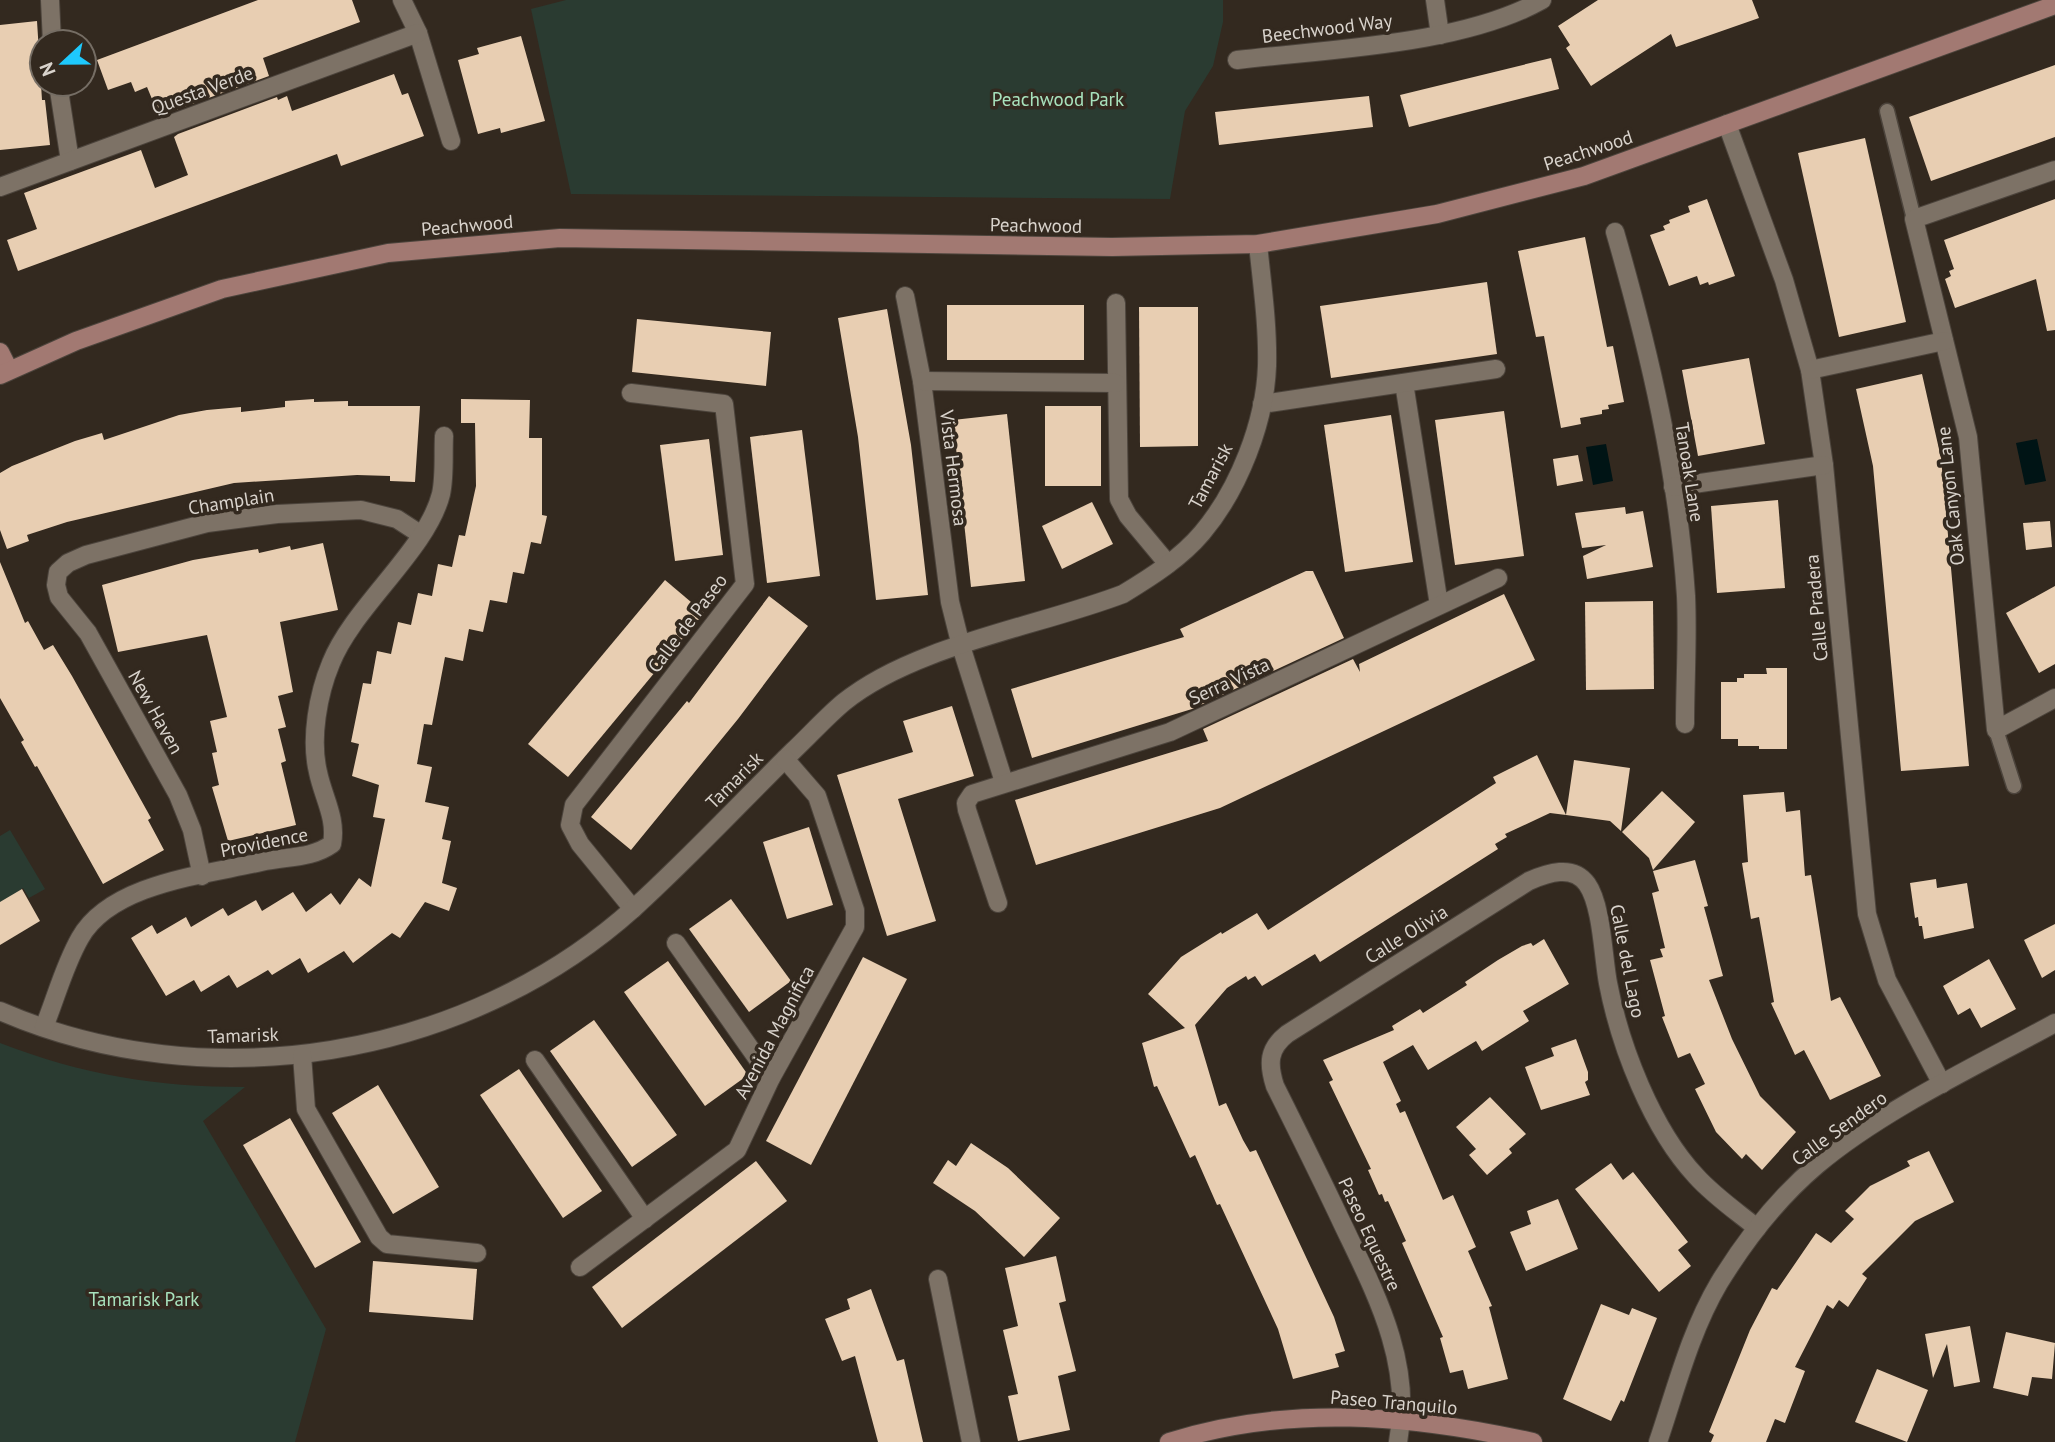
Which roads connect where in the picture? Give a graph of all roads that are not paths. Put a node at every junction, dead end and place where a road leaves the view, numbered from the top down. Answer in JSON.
{"nodes":[{"id":1,"x":50,"y":0,"type":"edge"},
{"id":2,"x":402,"y":0,"type":"edge"},
{"id":3,"x":1435,"y":0,"type":"edge"},
{"id":4,"x":1542,"y":0,"type":"edge"},
{"id":5,"x":2055,"y":5,"type":"edge"},
{"id":6,"x":51,"y":28,"type":"edge"},
{"id":7,"x":418,"y":33,"type":"junction"},
{"id":8,"x":1440,"y":35,"type":"junction"},
{"id":9,"x":1237,"y":60,"type":"dead end"},
{"id":10,"x":60,"y":98,"type":"edge"},
{"id":11,"x":1887,"y":111,"type":"dead end"},
{"id":12,"x":1727,"y":124,"type":"junction"},
{"id":13,"x":451,"y":141,"type":"dead end"},
{"id":14,"x":70,"y":161,"type":"junction"},
{"id":15,"x":2055,"y":170,"type":"edge"},
{"id":16,"x":0,"y":187,"type":"edge"},
{"id":17,"x":1914,"y":219,"type":"junction"},
{"id":18,"x":1615,"y":232,"type":"dead end"},
{"id":19,"x":1258,"y":244,"type":"junction"},
{"id":20,"x":905,"y":296,"type":"dead end"},
{"id":21,"x":1116,"y":303,"type":"dead end"},
{"id":22,"x":1944,"y":341,"type":"junction"},
{"id":23,"x":0,"y":352,"type":"edge"},
{"id":24,"x":1496,"y":369,"type":"dead end"},
{"id":25,"x":1810,"y":370,"type":"junction"},
{"id":26,"x":4,"y":372,"type":"edge"},
{"id":27,"x":922,"y":381,"type":"junction"},
{"id":28,"x":1116,"y":383,"type":"junction"},
{"id":29,"x":1404,"y":383,"type":"junction"},
{"id":30,"x":631,"y":393,"type":"dead end"},
{"id":31,"x":1262,"y":404,"type":"junction"},
{"id":32,"x":444,"y":436,"type":"dead end"},
{"id":33,"x":1824,"y":466,"type":"junction"},
{"id":34,"x":1673,"y":487,"type":"junction"},
{"id":35,"x":420,"y":534,"type":"junction"},
{"id":36,"x":1168,"y":564,"type":"junction"},
{"id":37,"x":1497,"y":578,"type":"dead end"},
{"id":38,"x":57,"y":579,"type":"joint"},
{"id":39,"x":1439,"y":605,"type":"junction"},
{"id":40,"x":961,"y":646,"type":"junction"},
{"id":41,"x":2055,"y":698,"type":"edge"},
{"id":42,"x":1685,"y":724,"type":"dead end"},
{"id":43,"x":1996,"y":730,"type":"junction"},
{"id":44,"x":785,"y":759,"type":"junction"},
{"id":45,"x":1004,"y":782,"type":"junction"},
{"id":46,"x":2014,"y":786,"type":"dead end"},
{"id":47,"x":1574,"y":873,"type":"joint"},
{"id":48,"x":202,"y":876,"type":"junction"},
{"id":49,"x":998,"y":903,"type":"dead end"},
{"id":50,"x":633,"y":909,"type":"junction"},
{"id":51,"x":676,"y":943,"type":"dead end"},
{"id":52,"x":0,"y":1011,"type":"edge"},
{"id":53,"x":2055,"y":1023,"type":"edge"},
{"id":54,"x":44,"y":1027,"type":"junction"},
{"id":55,"x":1272,"y":1052,"type":"joint"},
{"id":56,"x":302,"y":1055,"type":"junction"},
{"id":57,"x":535,"y":1060,"type":"dead end"},
{"id":58,"x":771,"y":1078,"type":"junction"},
{"id":59,"x":1942,"y":1084,"type":"junction"},
{"id":60,"x":645,"y":1219,"type":"junction"},
{"id":61,"x":1757,"y":1228,"type":"junction"},
{"id":62,"x":477,"y":1253,"type":"dead end"},
{"id":63,"x":580,"y":1267,"type":"dead end"},
{"id":64,"x":938,"y":1279,"type":"dead end"},
{"id":65,"x":1402,"y":1421,"type":"junction"},
{"id":66,"x":971,"y":1442,"type":"edge"},
{"id":67,"x":1169,"y":1442,"type":"edge"},
{"id":68,"x":1398,"y":1442,"type":"edge"},
{"id":69,"x":1533,"y":1442,"type":"edge"},
{"id":70,"x":1658,"y":1442,"type":"edge"}],
"edges":[{"from":1,"to":6,"type":"street"},
{"from":2,"to":7,"type":"street"},
{"from":3,"to":8,"type":"street"},
{"from":4,"to":8,"type":"street","name":"Beechwood Way"},
{"from":5,"to":12,"type":"street","name":"Peachwood"},
{"from":7,"to":13,"type":"street"},
{"from":7,"to":14,"type":"street","name":"Questa Verde"},
{"from":8,"to":9,"type":"street","name":"Beechwood Way"},
{"from":10,"to":14,"type":"street"},
{"from":11,"to":17,"type":"lane"},
{"from":12,"to":19,"type":"street","name":"Peachwood"},
{"from":12,"to":25,"type":"street","name":"Calle Pradera"},
{"from":14,"to":16,"type":"street","name":"Questa Verde"},
{"from":15,"to":17,"type":"street"},
{"from":17,"to":22,"type":"street","name":"Oak Canyon Lane"},
{"from":18,"to":34,"type":"street","name":"Tanoak Lane"},
{"from":19,"to":26,"type":"street","name":"Peachwood"},
{"from":19,"to":31,"type":"street","name":"Tamarisk"},
{"from":20,"to":27,"type":"street","name":"Vista Hermosa"},
{"from":21,"to":28,"type":"street"},
{"from":22,"to":25,"type":"street"},
{"from":22,"to":43,"type":"street","name":"Oak Canyon Lane"},
{"from":23,"to":26,"type":"street"},
{"from":24,"to":29,"type":"street"},
{"from":25,"to":33,"type":"street","name":"Calle Pradera"},
{"from":27,"to":28,"type":"street"},
{"from":27,"to":40,"type":"street","name":"Vista Hermosa"},
{"from":28,"to":36,"type":"street"},
{"from":29,"to":31,"type":"street"},
{"from":29,"to":39,"type":"street"},
{"from":30,"to":50,"type":"street","name":"Calle de Paseo"},
{"from":31,"to":36,"type":"street","name":"Tamarisk"},
{"from":32,"to":35,"type":"street","name":"Providence"},
{"from":33,"to":34,"type":"street"},
{"from":33,"to":59,"type":"street","name":"Calle Pradera"},
{"from":34,"to":42,"type":"street","name":"Tanoak Lane"},
{"from":35,"to":38,"type":"street","name":"Champlain"},
{"from":35,"to":48,"type":"street","name":"Providence"},
{"from":36,"to":40,"type":"street","name":"Tamarisk"},
{"from":37,"to":39,"type":"street","name":"Serra Vista"},
{"from":38,"to":48,"type":"street","name":"New Haven"},
{"from":39,"to":45,"type":"street","name":"Serra Vista"},
{"from":40,"to":44,"type":"street","name":"Tamarisk"},
{"from":40,"to":45,"type":"street","name":"Vista Hermosa"},
{"from":41,"to":43,"type":"street"},
{"from":43,"to":46,"type":"lane"},
{"from":44,"to":50,"type":"street","name":"Tamarisk"},
{"from":44,"to":58,"type":"street","name":"Avenida Magnifica"},
{"from":45,"to":49,"type":"street","name":"Serra Vista"},
{"from":47,"to":55,"type":"street","name":"Calle Olivia"},
{"from":47,"to":61,"type":"street","name":"Calle del Lago"},
{"from":48,"to":54,"type":"street","name":"Providence"},
{"from":50,"to":56,"type":"street","name":"Tamarisk"},
{"from":51,"to":58,"type":"street"},
{"from":52,"to":54,"type":"street","name":"Tamarisk"},
{"from":53,"to":59,"type":"street","name":"Calle Sendero"},
{"from":54,"to":56,"type":"street","name":"Tamarisk"},
{"from":55,"to":65,"type":"street","name":"Paseo Equestre"},
{"from":56,"to":62,"type":"street"},
{"from":57,"to":60,"type":"street"},
{"from":58,"to":60,"type":"street","name":"Avenida Magnifica"},
{"from":59,"to":61,"type":"street","name":"Calle Sendero"},
{"from":60,"to":63,"type":"street","name":"Avenida Magnifica"},
{"from":61,"to":70,"type":"street","name":"Calle Sendero"},
{"from":64,"to":66,"type":"street"},
{"from":65,"to":67,"type":"street","name":"Paseo Tranquilo"},
{"from":65,"to":68,"type":"street","name":"Paseo Equestre"},
{"from":65,"to":69,"type":"street","name":"Paseo Tranquilo"}]}
